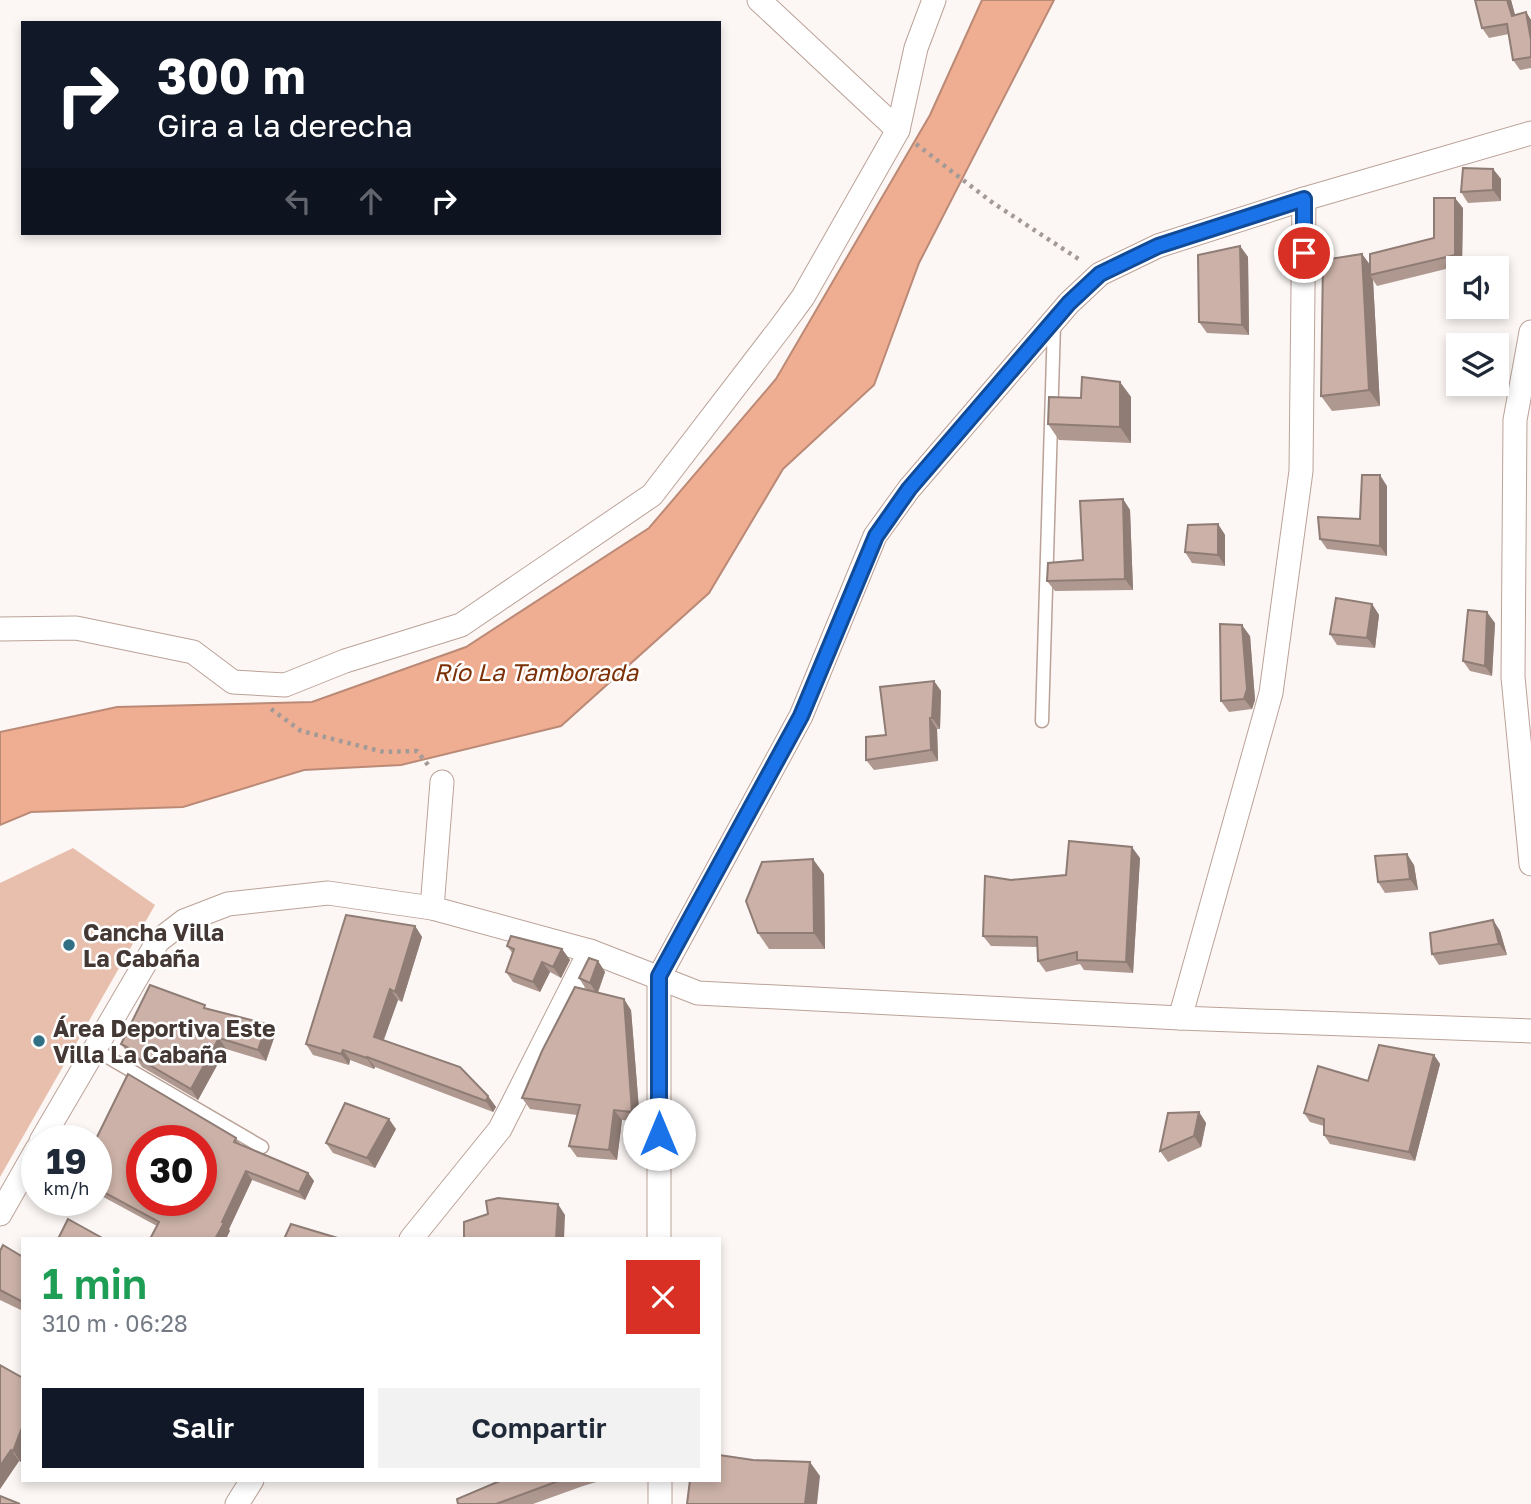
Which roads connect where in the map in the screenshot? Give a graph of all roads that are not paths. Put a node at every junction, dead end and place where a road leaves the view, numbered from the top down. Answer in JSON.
{"nodes":[{"id":1,"x":759,"y":0,"type":"edge"},
{"id":2,"x":934,"y":0,"type":"edge"},
{"id":3,"x":898,"y":130,"type":"junction"},
{"id":4,"x":1531,"y":133,"type":"edge"},
{"id":5,"x":1304,"y":199,"type":"junction"},
{"id":6,"x":1054,"y":320,"type":"junction"},
{"id":7,"x":1531,"y":332,"type":"edge"},
{"id":8,"x":1,"y":627,"type":"edge"},
{"id":9,"x":1042,"y":721,"type":"dead end"},
{"id":10,"x":442,"y":782,"type":"road end"},
{"id":11,"x":1531,"y":864,"type":"edge"},
{"id":12,"x":432,"y":908,"type":"junction"},
{"id":13,"x":590,"y":951,"type":"junction"},
{"id":14,"x":659,"y":976,"type":"junction"},
{"id":15,"x":1180,"y":1018,"type":"junction"},
{"id":16,"x":1531,"y":1031,"type":"edge"},
{"id":17,"x":94,"y":1049,"type":"junction"},
{"id":18,"x":50,"y":1125,"type":"edge"},
{"id":19,"x":262,"y":1147,"type":"dead end"},
{"id":20,"x":21,"y":1177,"type":"edge"},
{"id":21,"x":0,"y":1214,"type":"edge"},
{"id":22,"x":413,"y":1237,"type":"edge"},
{"id":23,"x":659,"y":1237,"type":"edge"},
{"id":24,"x":251,"y":1482,"type":"edge"},
{"id":25,"x":237,"y":1504,"type":"edge"}],
"edges":[{"from":1,"to":3,"type":"street"},
{"from":2,"to":3,"type":"street"},
{"from":3,"to":8,"type":"street"},
{"from":4,"to":5,"type":"street"},
{"from":5,"to":6,"type":"street"},
{"from":5,"to":15,"type":"street"},
{"from":6,"to":9,"type":"lane"},
{"from":6,"to":14,"type":"street"},
{"from":7,"to":11,"type":"street"},
{"from":10,"to":12,"type":"street"},
{"from":12,"to":13,"type":"street"},
{"from":12,"to":17,"type":"street"},
{"from":13,"to":14,"type":"street"},
{"from":13,"to":22,"type":"street"},
{"from":14,"to":15,"type":"street"},
{"from":14,"to":23,"type":"street"},
{"from":15,"to":16,"type":"street"},
{"from":17,"to":18,"type":"street"},
{"from":17,"to":19,"type":"lane"},
{"from":20,"to":21,"type":"street"},
{"from":24,"to":25,"type":"street"}]}
